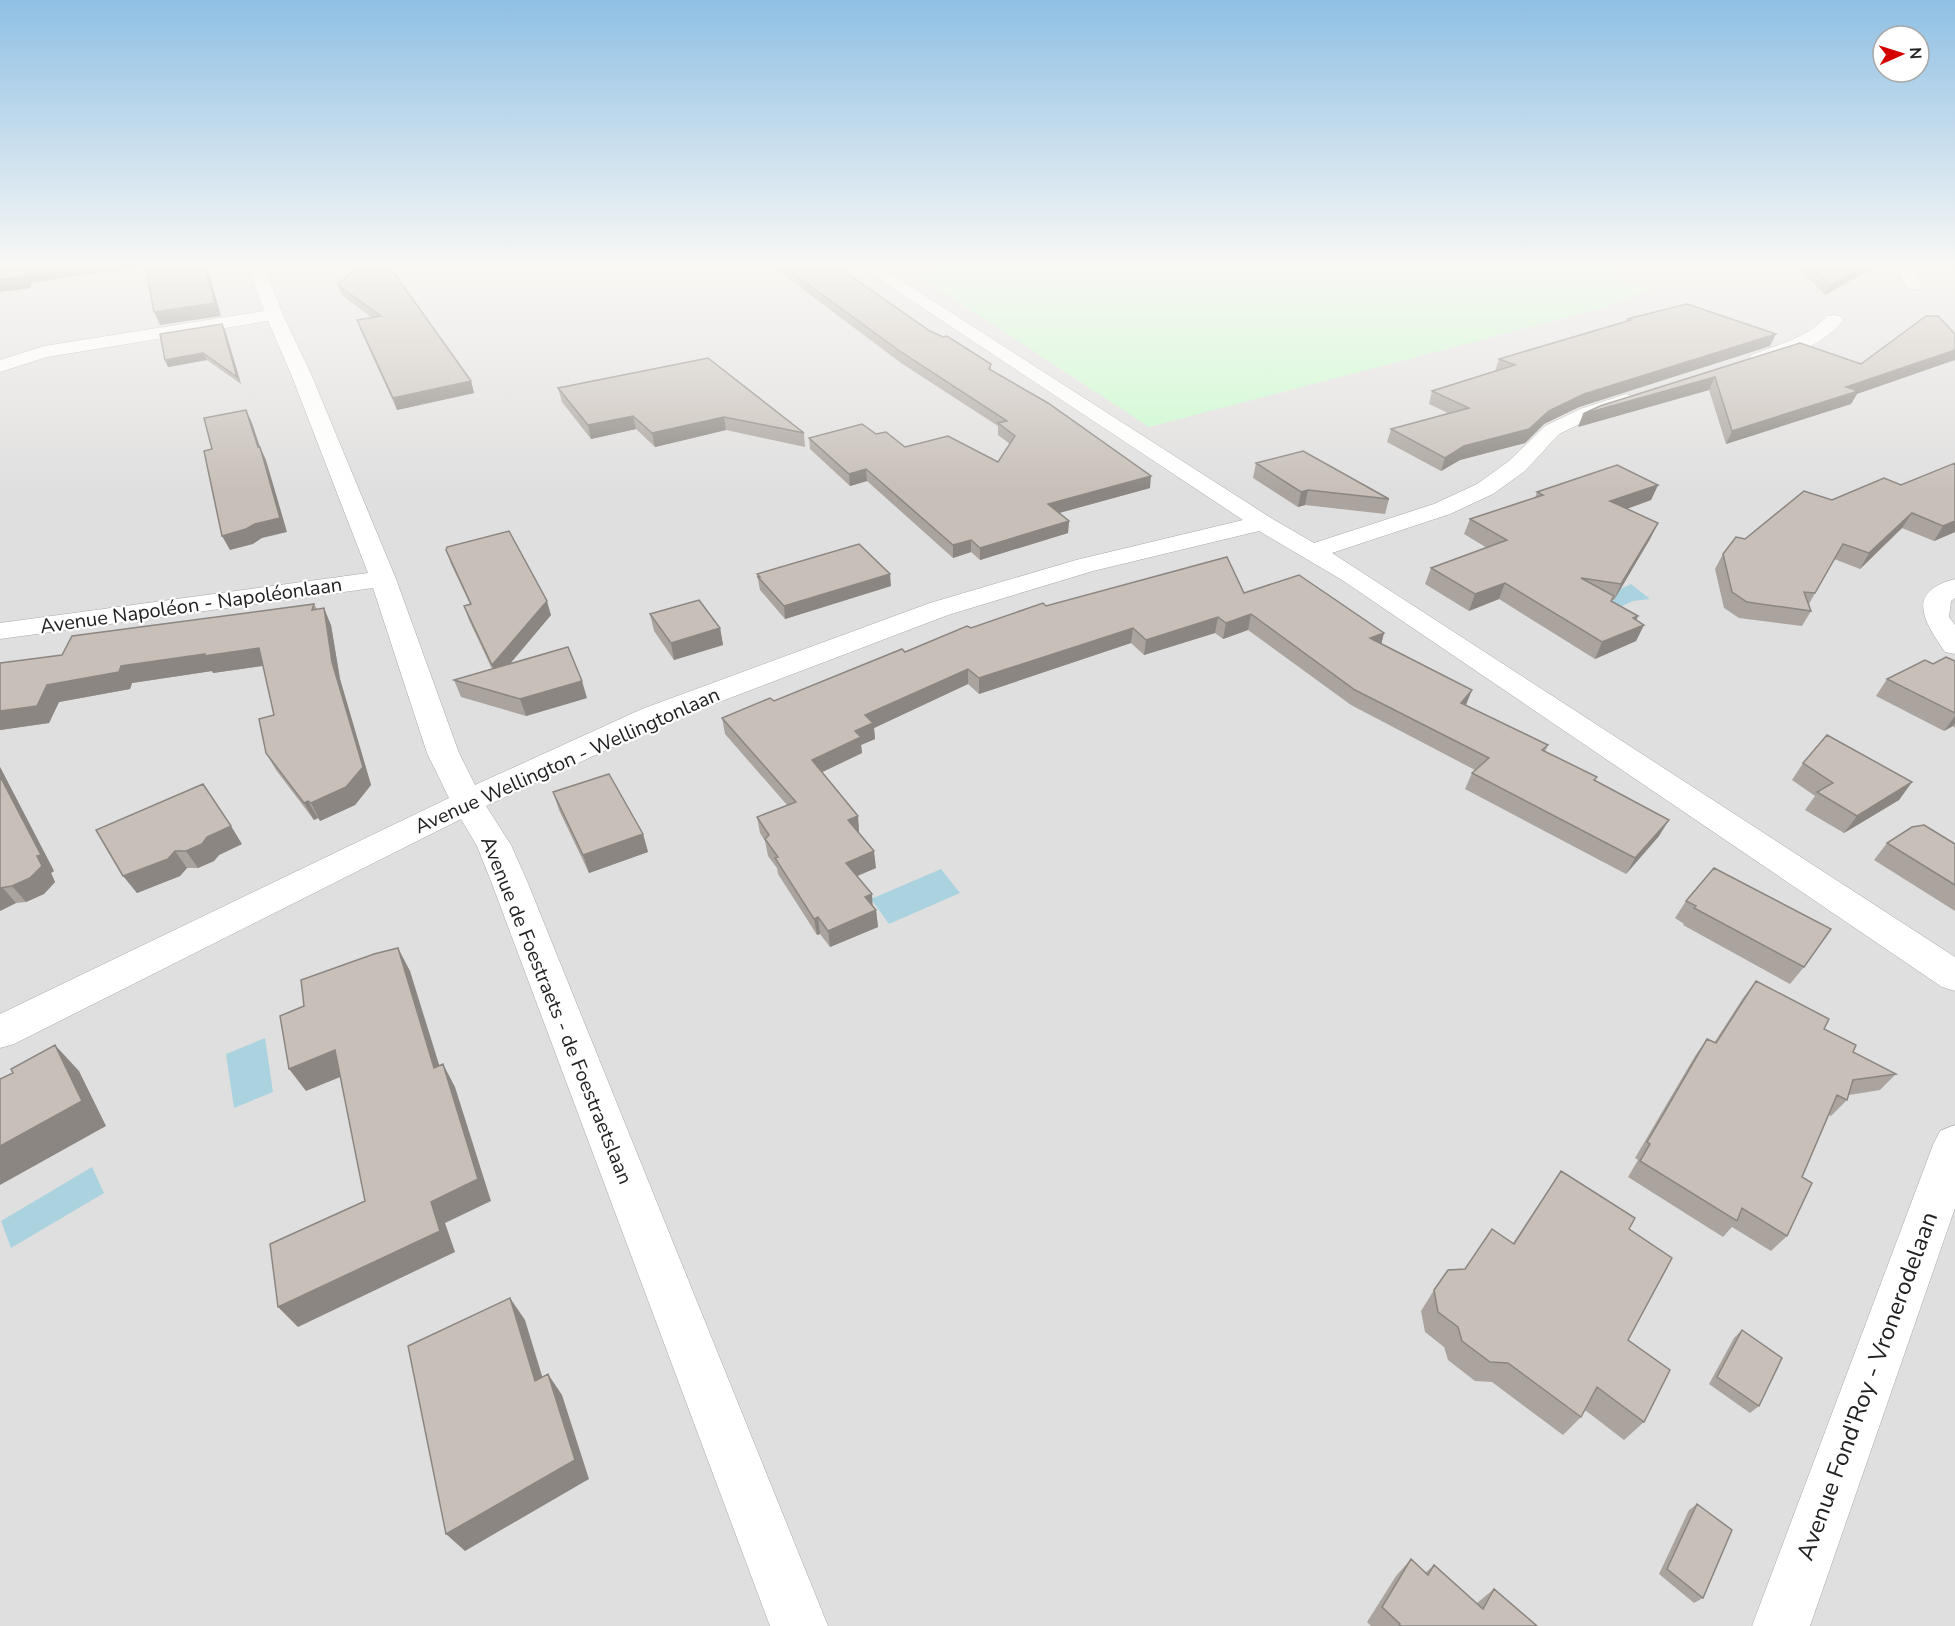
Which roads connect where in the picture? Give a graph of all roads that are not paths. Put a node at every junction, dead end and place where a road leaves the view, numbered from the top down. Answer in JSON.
{"nodes":[{"id":1,"x":126,"y":339,"type":"edge"},
{"id":2,"x":285,"y":339,"type":"edge"},
{"id":3,"x":980,"y":339,"type":"edge"},
{"id":4,"x":1809,"y":339,"type":"edge"},
{"id":5,"x":0,"y":366,"type":"edge"},
{"id":6,"x":1734,"y":366,"type":"edge"},
{"id":7,"x":1649,"y":392,"type":"edge"},
{"id":8,"x":1263,"y":523,"type":"junction"},
{"id":9,"x":1313,"y":551,"type":"junction"},
{"id":10,"x":383,"y":579,"type":"junction"},
{"id":11,"x":1955,"y":587,"type":"edge"},
{"id":12,"x":0,"y":631,"type":"edge"},
{"id":13,"x":1955,"y":646,"type":"edge"},
{"id":14,"x":466,"y":802,"type":"junction"},
{"id":15,"x":1955,"y":976,"type":"edge"},
{"id":16,"x":0,"y":1032,"type":"edge"},
{"id":17,"x":1955,"y":1145,"type":"edge"},
{"id":18,"x":799,"y":1626,"type":"edge"},
{"id":19,"x":1781,"y":1626,"type":"edge"}],
"edges":[{"from":1,"to":5,"type":"street"},
{"from":2,"to":10,"type":"street","name":"Avenue de Foestraets - de Foestraetslaan"},
{"from":3,"to":8,"type":"street"},
{"from":4,"to":6,"type":"street"},
{"from":7,"to":9,"type":"street"},
{"from":8,"to":9,"type":"street"},
{"from":8,"to":14,"type":"street","name":"Avenue Wellington - Wellingtonlaan"},
{"from":9,"to":15,"type":"street"},
{"from":10,"to":12,"type":"street","name":"Avenue Napoléon - Napoléonlaan"},
{"from":10,"to":14,"type":"street","name":"Avenue de Foestraets - de Foestraetslaan"},
{"from":11,"to":13,"type":"street"},
{"from":14,"to":16,"type":"street","name":"Avenue Wellington - Wellingtonlaan"},
{"from":14,"to":18,"type":"street","name":"Avenue de Foestraets - de Foestraetslaan"},
{"from":17,"to":19,"type":"street","name":"Avenue Fond'Roy - Vronerodelaan"}]}
